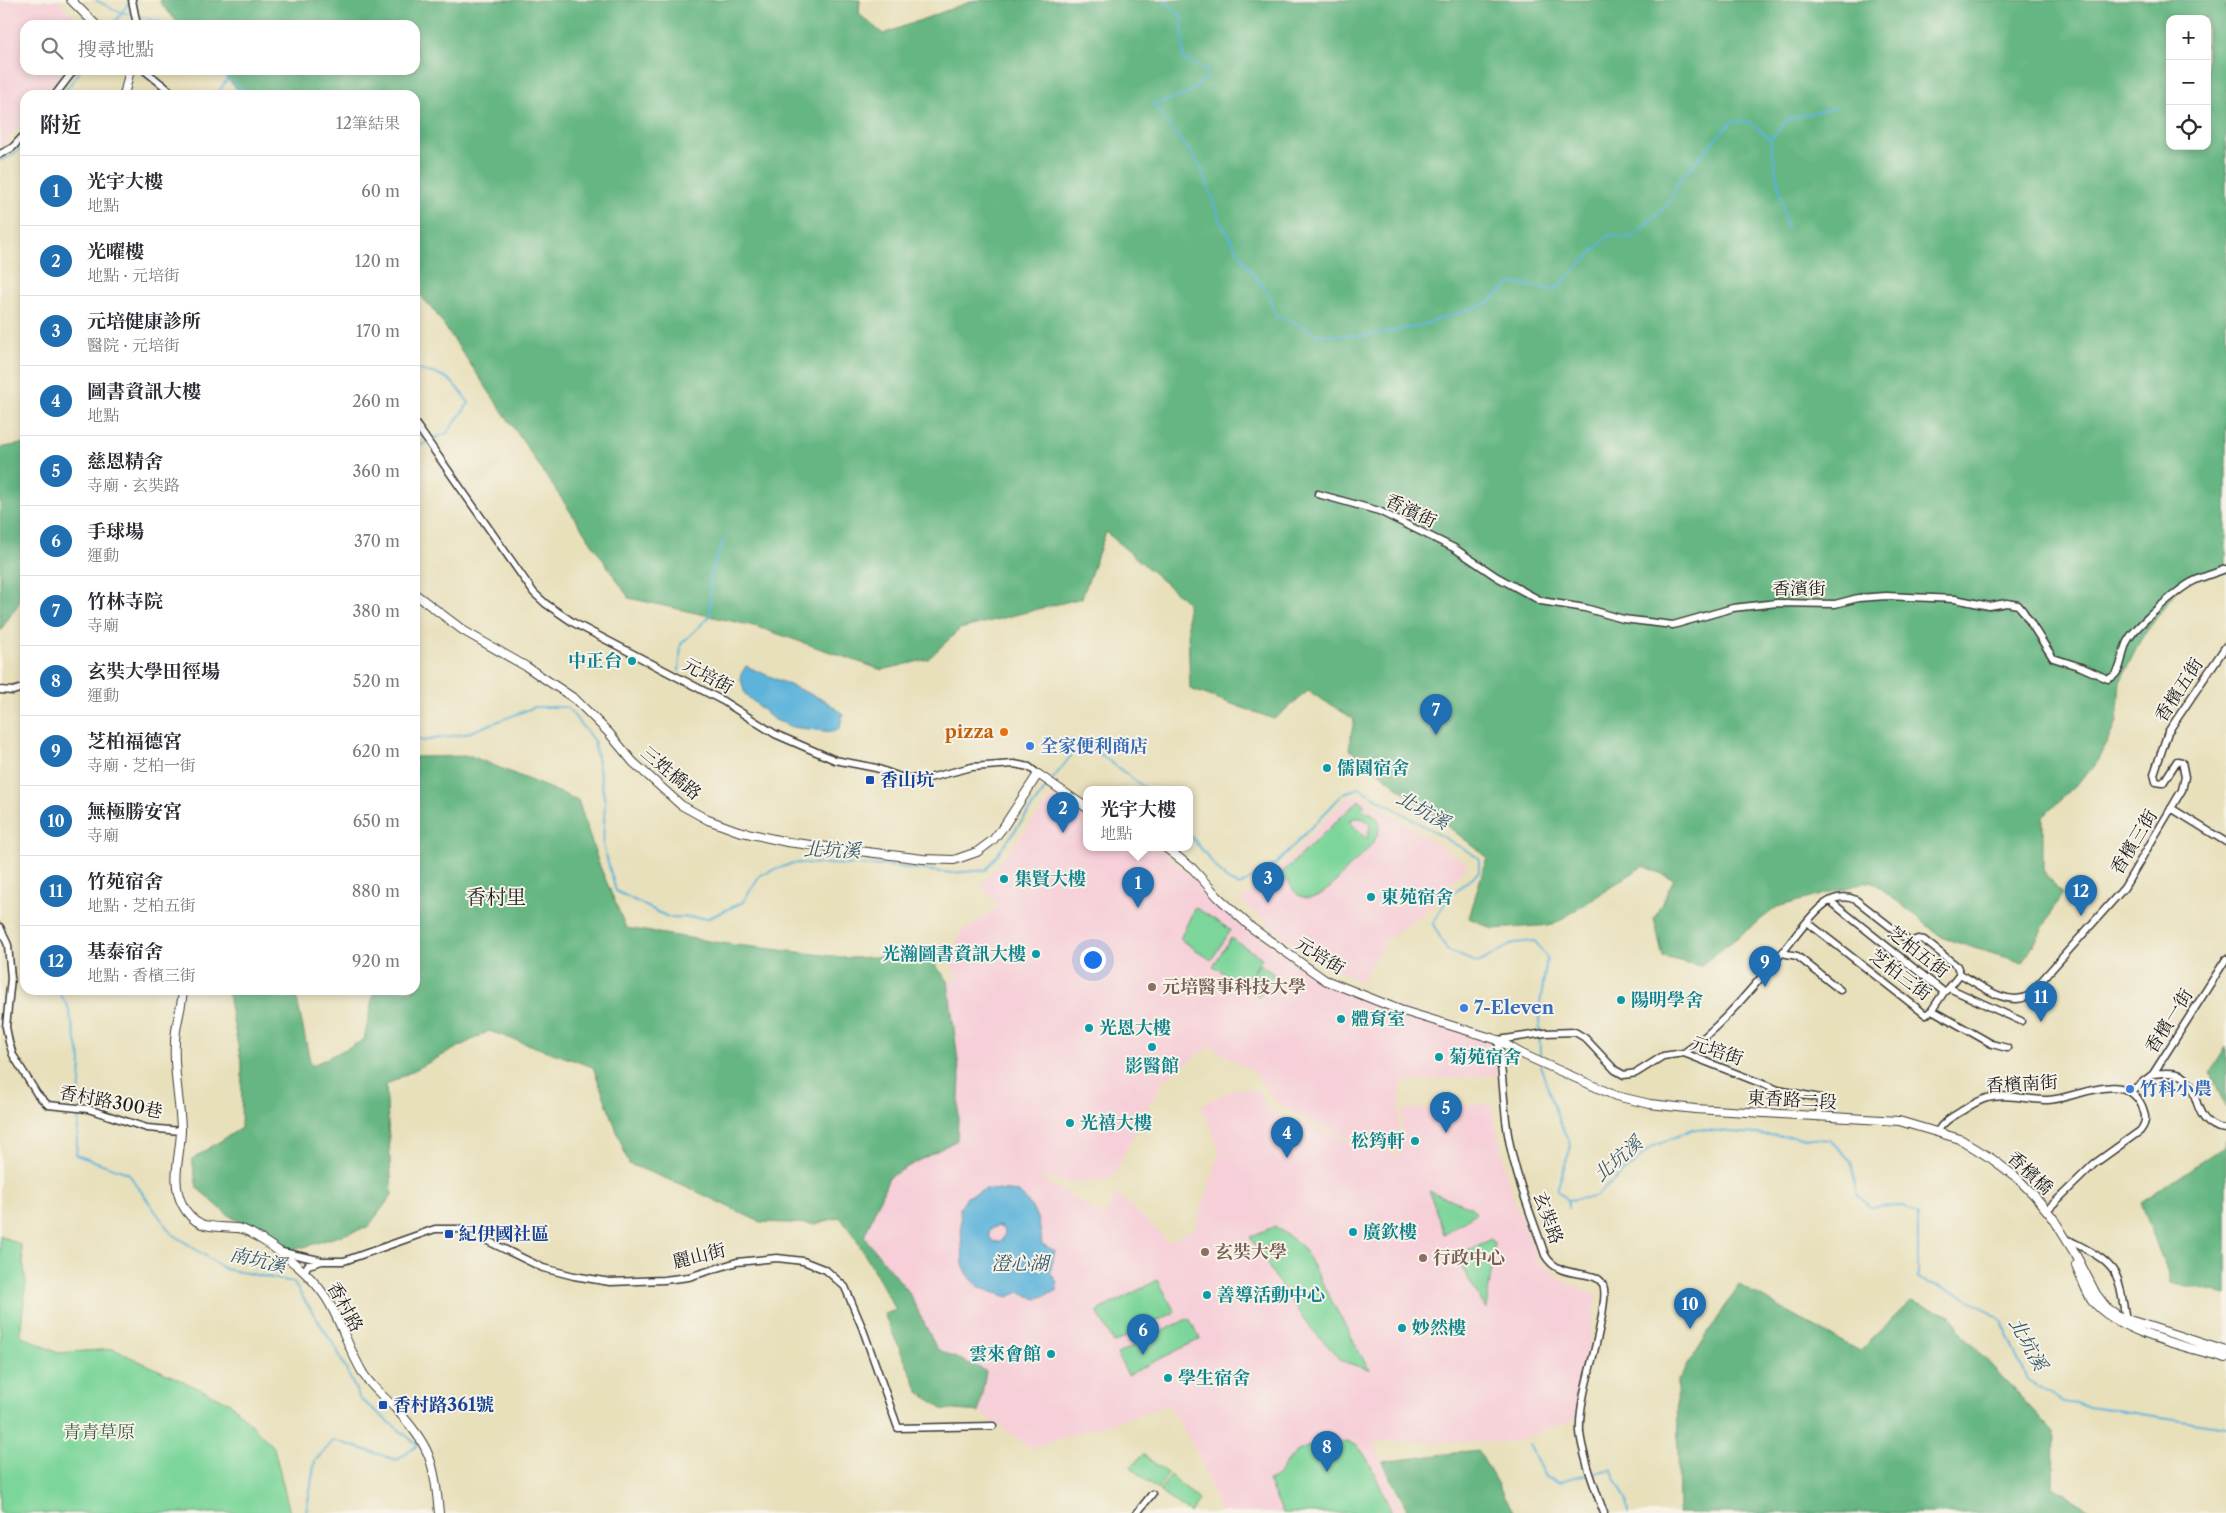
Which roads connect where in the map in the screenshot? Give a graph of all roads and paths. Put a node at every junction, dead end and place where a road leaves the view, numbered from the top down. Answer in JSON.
{"nodes":[{"id":1,"x":71,"y":0,"type":"edge"},
{"id":2,"x":132,"y":0,"type":"edge"},
{"id":3,"x":91,"y":20,"type":"edge"},
{"id":4,"x":136,"y":20,"type":"edge"},
{"id":5,"x":70,"y":75,"type":"edge"},
{"id":6,"x":129,"y":75,"type":"edge"},
{"id":7,"x":150,"y":75,"type":"edge"},
{"id":8,"x":59,"y":90,"type":"edge"},
{"id":9,"x":125,"y":90,"type":"edge"},
{"id":10,"x":168,"y":90,"type":"edge"},
{"id":11,"x":20,"y":139,"type":"edge"},
{"id":12,"x":0,"y":154,"type":"edge"},
{"id":13,"x":420,"y":430,"type":"edge"},
{"id":14,"x":1318,"y":494,"type":"dead end"},
{"id":15,"x":2226,"y":569,"type":"edge"},
{"id":16,"x":420,"y":598,"type":"edge"},
{"id":17,"x":2226,"y":646,"type":"edge"},
{"id":18,"x":20,"y":689,"type":"edge"},
{"id":19,"x":0,"y":690,"type":"edge"},
{"id":20,"x":1038,"y":774,"type":"junction"},
{"id":21,"x":1083,"y":805,"type":"edge"},
{"id":22,"x":2171,"y":808,"type":"junction"},
{"id":23,"x":2226,"y":842,"type":"edge"},
{"id":24,"x":1170,"y":851,"type":"edge"},
{"id":25,"x":1830,"y":901,"type":"junction"},
{"id":26,"x":1807,"y":922,"type":"junction"},
{"id":27,"x":0,"y":927,"type":"edge"},
{"id":28,"x":1782,"y":953,"type":"junction"},
{"id":29,"x":2226,"y":959,"type":"edge"},
{"id":30,"x":1960,"y":974,"type":"junction"},
{"id":31,"x":1840,"y":990,"type":"dead end"},
{"id":32,"x":1946,"y":990,"type":"junction"},
{"id":33,"x":182,"y":995,"type":"edge"},
{"id":34,"x":1932,"y":1010,"type":"junction"},
{"id":35,"x":2021,"y":1021,"type":"dead end"},
{"id":36,"x":1498,"y":1040,"type":"junction"},
{"id":37,"x":2007,"y":1048,"type":"dead end"},
{"id":38,"x":1684,"y":1053,"type":"junction"},
{"id":39,"x":2153,"y":1074,"type":"junction"},
{"id":40,"x":2130,"y":1092,"type":"junction"},
{"id":41,"x":1818,"y":1117,"type":"junction"},
{"id":42,"x":2226,"y":1129,"type":"edge"},
{"id":43,"x":181,"y":1131,"type":"junction"},
{"id":44,"x":1937,"y":1132,"type":"junction"},
{"id":45,"x":1992,"y":1159,"type":"joint"},
{"id":46,"x":2047,"y":1210,"type":"junction"},
{"id":47,"x":2066,"y":1240,"type":"junction"},
{"id":48,"x":276,"y":1251,"type":"junction"},
{"id":49,"x":322,"y":1261,"type":"junction"},
{"id":50,"x":304,"y":1272,"type":"junction"},
{"id":51,"x":2126,"y":1319,"type":"junction"},
{"id":52,"x":2226,"y":1351,"type":"edge"},
{"id":53,"x":2226,"y":1358,"type":"edge"},
{"id":54,"x":993,"y":1426,"type":"dead end"},
{"id":55,"x":1152,"y":1494,"type":"dead end"},
{"id":56,"x":439,"y":1513,"type":"edge"},
{"id":57,"x":1137,"y":1513,"type":"edge"},
{"id":58,"x":1604,"y":1513,"type":"edge"}],
"edges":[{"from":1,"to":3,"type":"street"},
{"from":2,"to":4,"type":"street"},
{"from":5,"to":8,"type":"street"},
{"from":6,"to":9,"type":"street"},
{"from":7,"to":10,"type":"street"},
{"from":11,"to":12,"type":"street"},
{"from":13,"to":20,"type":"street","name":"元培街"},
{"from":14,"to":15,"type":"street","name":"香濱街"},
{"from":16,"to":20,"type":"street","name":"三姓橋路"},
{"from":17,"to":22,"type":"street","name":"香檳五街"},
{"from":18,"to":19,"type":"street"},
{"from":20,"to":21,"type":"street","name":"元培街"},
{"from":22,"to":23,"type":"street"},
{"from":22,"to":30,"type":"street","name":"香檳三街"},
{"from":24,"to":36,"type":"street","name":"元培街"},
{"from":25,"to":26,"type":"street"},
{"from":25,"to":30,"type":"street"},
{"from":25,"to":32,"type":"street","name":"芝柏五街"},
{"from":26,"to":28,"type":"street"},
{"from":26,"to":34,"type":"street","name":"芝柏三街"},
{"from":27,"to":43,"type":"street","name":"香村路300巷"},
{"from":28,"to":31,"type":"street"},
{"from":28,"to":38,"type":"street"},
{"from":29,"to":39,"type":"street","name":"香檳一街"},
{"from":30,"to":32,"type":"street"},
{"from":32,"to":34,"type":"street"},
{"from":32,"to":35,"type":"street","name":"芝柏五街"},
{"from":33,"to":43,"type":"street","name":"香村路"},
{"from":34,"to":37,"type":"street","name":"芝柏三街"},
{"from":36,"to":38,"type":"street","name":"元培街"},
{"from":36,"to":41,"type":"street","name":"東香路二段"},
{"from":36,"to":58,"type":"street","name":"玄奘路"},
{"from":38,"to":41,"type":"street","name":"元培街"},
{"from":39,"to":40,"type":"street","name":"香檳一街"},
{"from":39,"to":42,"type":"street"},
{"from":40,"to":44,"type":"street","name":"香檳南街"},
{"from":40,"to":46,"type":"street"},
{"from":41,"to":44,"type":"street","name":"東香路二段"},
{"from":43,"to":48,"type":"street","name":"香村路"},
{"from":44,"to":45,"type":"street","name":"東香路二段"},
{"from":45,"to":46,"type":"street","name":"香檳橋"},
{"from":46,"to":47,"type":"street"},
{"from":47,"to":51,"type":"street"},
{"from":47,"to":51,"type":"street"},
{"from":47,"to":53,"type":"street"},
{"from":48,"to":49,"type":"street","name":"麗山街"},
{"from":48,"to":50,"type":"street","name":"香村路"},
{"from":49,"to":50,"type":"street","name":"麗山街"},
{"from":49,"to":54,"type":"street","name":"麗山街"},
{"from":50,"to":56,"type":"street","name":"香村路"},
{"from":51,"to":52,"type":"street"},
{"from":55,"to":57,"type":"street"}]}
